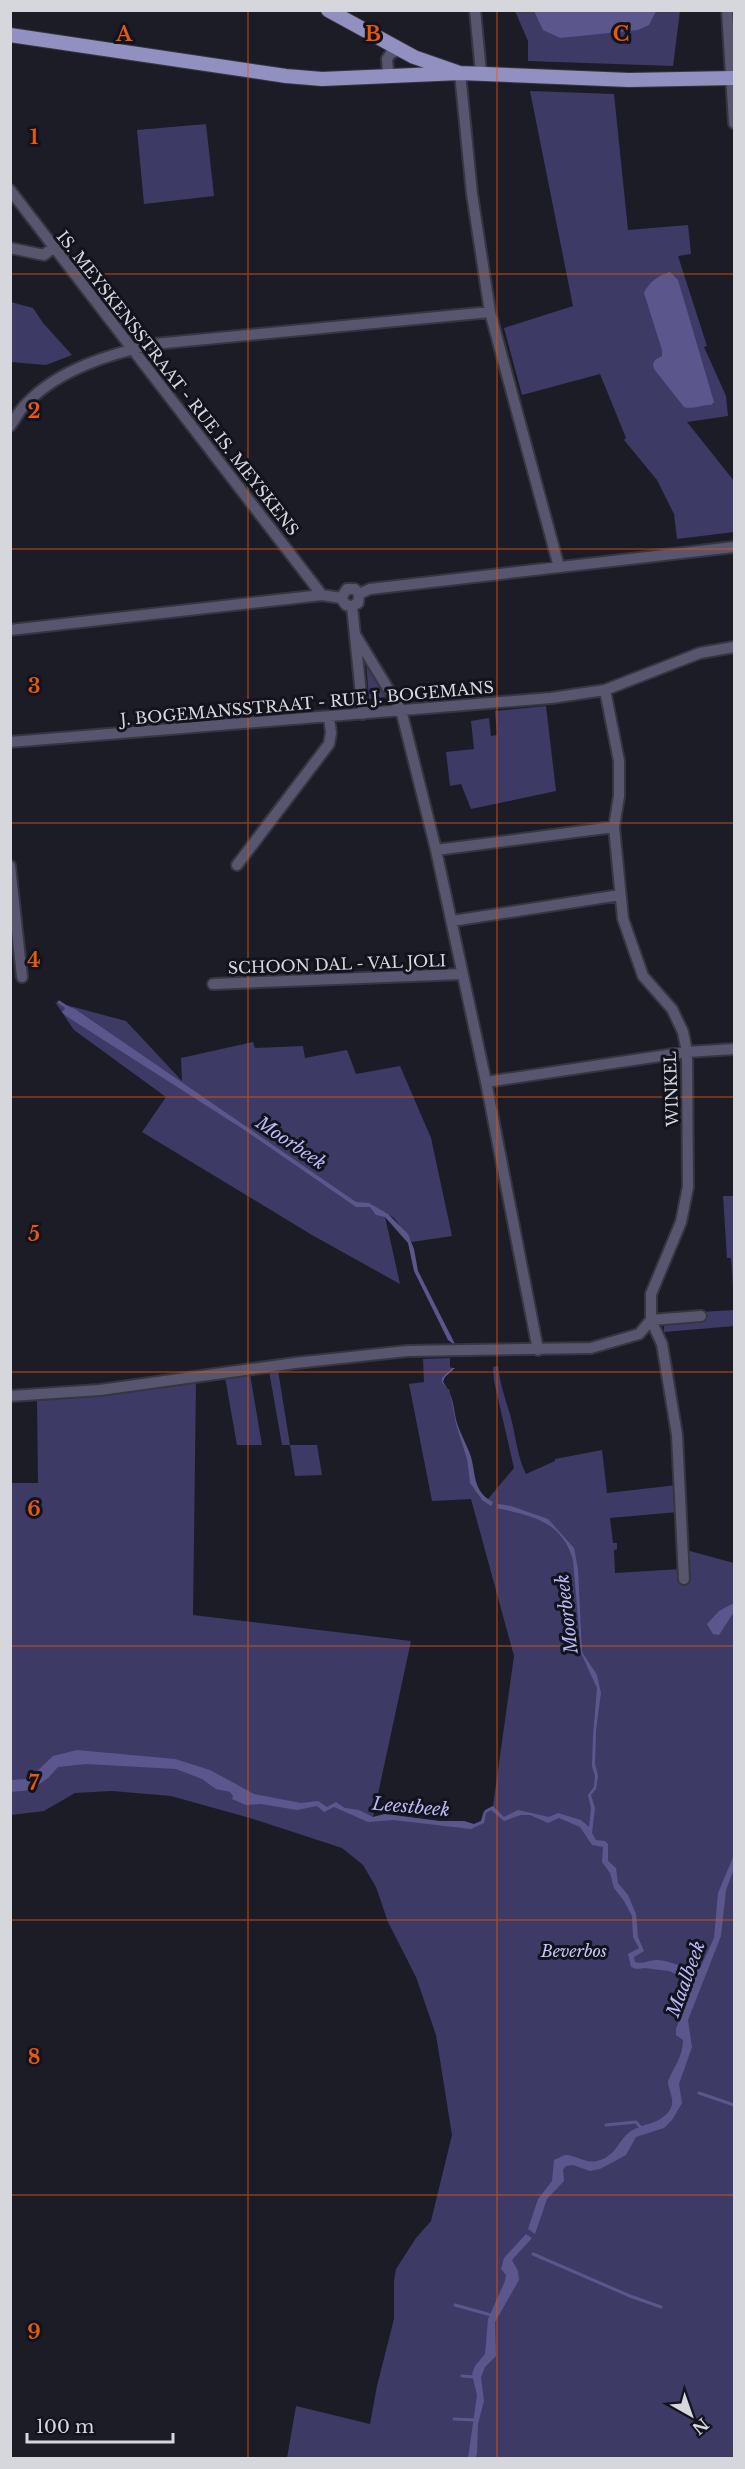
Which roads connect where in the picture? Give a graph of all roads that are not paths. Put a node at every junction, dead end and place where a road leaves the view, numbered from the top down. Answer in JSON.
{"nodes":[{"id":1,"x":328,"y":10,"type":"edge"},
{"id":2,"x":475,"y":10,"type":"edge"},
{"id":3,"x":727,"y":10,"type":"edge"},
{"id":4,"x":10,"y":35,"type":"edge"},
{"id":5,"x":400,"y":50,"type":"junction"},
{"id":6,"x":414,"y":57,"type":"junction"},
{"id":7,"x":460,"y":73,"type":"junction"},
{"id":8,"x":481,"y":73,"type":"junction"},
{"id":9,"x":415,"y":74,"type":"junction"},
{"id":10,"x":393,"y":76,"type":"junction"},
{"id":11,"x":732,"y":78,"type":"edge"},
{"id":12,"x":735,"y":123,"type":"edge"},
{"id":13,"x":10,"y":190,"type":"edge"},
{"id":14,"x":54,"y":247,"type":"junction"},
{"id":15,"x":10,"y":248,"type":"edge"},
{"id":16,"x":490,"y":312,"type":"junction"},
{"id":17,"x":132,"y":350,"type":"junction"},
{"id":18,"x":10,"y":426,"type":"edge"},
{"id":19,"x":735,"y":547,"type":"edge"},
{"id":20,"x":559,"y":567,"type":"junction"},
{"id":21,"x":359,"y":594,"type":"junction"},
{"id":22,"x":322,"y":596,"type":"junction"},
{"id":23,"x":341,"y":598,"type":"junction"},
{"id":24,"x":352,"y":606,"type":"junction"},
{"id":25,"x":10,"y":630,"type":"edge"},
{"id":26,"x":356,"y":636,"type":"junction"},
{"id":27,"x":735,"y":647,"type":"edge"},
{"id":28,"x":604,"y":690,"type":"junction"},
{"id":29,"x":401,"y":711,"type":"junction"},
{"id":30,"x":363,"y":714,"type":"junction"},
{"id":31,"x":329,"y":717,"type":"junction"},
{"id":32,"x":10,"y":742,"type":"edge"},
{"id":33,"x":615,"y":827,"type":"junction"},
{"id":34,"x":436,"y":850,"type":"junction"},
{"id":35,"x":237,"y":865,"type":"dead end"},
{"id":36,"x":10,"y":866,"type":"edge"},
{"id":37,"x":620,"y":896,"type":"junction"},
{"id":38,"x":452,"y":921,"type":"junction"},
{"id":39,"x":462,"y":974,"type":"junction"},
{"id":40,"x":22,"y":977,"type":"dead end"},
{"id":41,"x":213,"y":984,"type":"dead end"},
{"id":42,"x":735,"y":1048,"type":"edge"},
{"id":43,"x":687,"y":1052,"type":"junction"},
{"id":44,"x":486,"y":1082,"type":"junction"},
{"id":45,"x":701,"y":1316,"type":"dead end"},
{"id":46,"x":651,"y":1320,"type":"junction"},
{"id":47,"x":538,"y":1350,"type":"junction"},
{"id":48,"x":10,"y":1395,"type":"edge"},
{"id":49,"x":684,"y":1579,"type":"dead end"}],
"edges":[{"from":1,"to":5,"type":"main road"},
{"from":2,"to":8,"type":"street"},
{"from":3,"to":11,"type":"street"},
{"from":4,"to":10,"type":"main road"},
{"from":5,"to":6,"type":"main road"},
{"from":5,"to":10,"type":"street"},
{"from":6,"to":7,"type":"main road"},
{"from":6,"to":9,"type":"street"},
{"from":7,"to":8,"type":"main road"},
{"from":7,"to":9,"type":"main road"},
{"from":7,"to":16,"type":"street"},
{"from":8,"to":11,"type":"main road"},
{"from":9,"to":10,"type":"main road"},
{"from":11,"to":12,"type":"street"},
{"from":13,"to":14,"type":"street","name":"IS. MEYSKENSSTRAAT - RUE IS. MEYSKENS"},
{"from":14,"to":15,"type":"street"},
{"from":14,"to":17,"type":"street","name":"IS. MEYSKENSSTRAAT - RUE IS. MEYSKENS"},
{"from":16,"to":17,"type":"street"},
{"from":16,"to":20,"type":"street"},
{"from":17,"to":18,"type":"street"},
{"from":17,"to":22,"type":"street","name":"IS. MEYSKENSSTRAAT - RUE IS. MEYSKENS"},
{"from":19,"to":20,"type":"street"},
{"from":20,"to":21,"type":"street"},
{"from":21,"to":23,"type":"street"},
{"from":21,"to":24,"type":"street"},
{"from":22,"to":23,"type":"street"},
{"from":22,"to":25,"type":"street"},
{"from":23,"to":24,"type":"street"},
{"from":24,"to":26,"type":"street"},
{"from":26,"to":29,"type":"street"},
{"from":26,"to":30,"type":"street"},
{"from":27,"to":28,"type":"street","name":"J. BOGEMANSSTRAAT - RUE J. BOGEMANS"},
{"from":28,"to":29,"type":"street","name":"J. BOGEMANSSTRAAT - RUE J. BOGEMANS"},
{"from":28,"to":33,"type":"street","name":"WINKEL"},
{"from":29,"to":30,"type":"street","name":"J. BOGEMANSSTRAAT - RUE J. BOGEMANS"},
{"from":29,"to":34,"type":"street"},
{"from":30,"to":31,"type":"street","name":"J. BOGEMANSSTRAAT - RUE J. BOGEMANS"},
{"from":31,"to":32,"type":"street","name":"J. BOGEMANSSTRAAT - RUE J. BOGEMANS"},
{"from":31,"to":35,"type":"street"},
{"from":33,"to":34,"type":"street"},
{"from":33,"to":37,"type":"street","name":"WINKEL"},
{"from":34,"to":38,"type":"street"},
{"from":36,"to":40,"type":"street"},
{"from":37,"to":38,"type":"street"},
{"from":37,"to":43,"type":"street","name":"WINKEL"},
{"from":38,"to":39,"type":"street"},
{"from":39,"to":41,"type":"street","name":"SCHOON DAL - VAL JOLI"},
{"from":39,"to":44,"type":"street"},
{"from":42,"to":43,"type":"street"},
{"from":43,"to":44,"type":"street"},
{"from":43,"to":46,"type":"street","name":"WINKEL"},
{"from":44,"to":47,"type":"street"},
{"from":45,"to":46,"type":"street"},
{"from":46,"to":47,"type":"street"},
{"from":46,"to":49,"type":"street"},
{"from":47,"to":48,"type":"street"}]}
